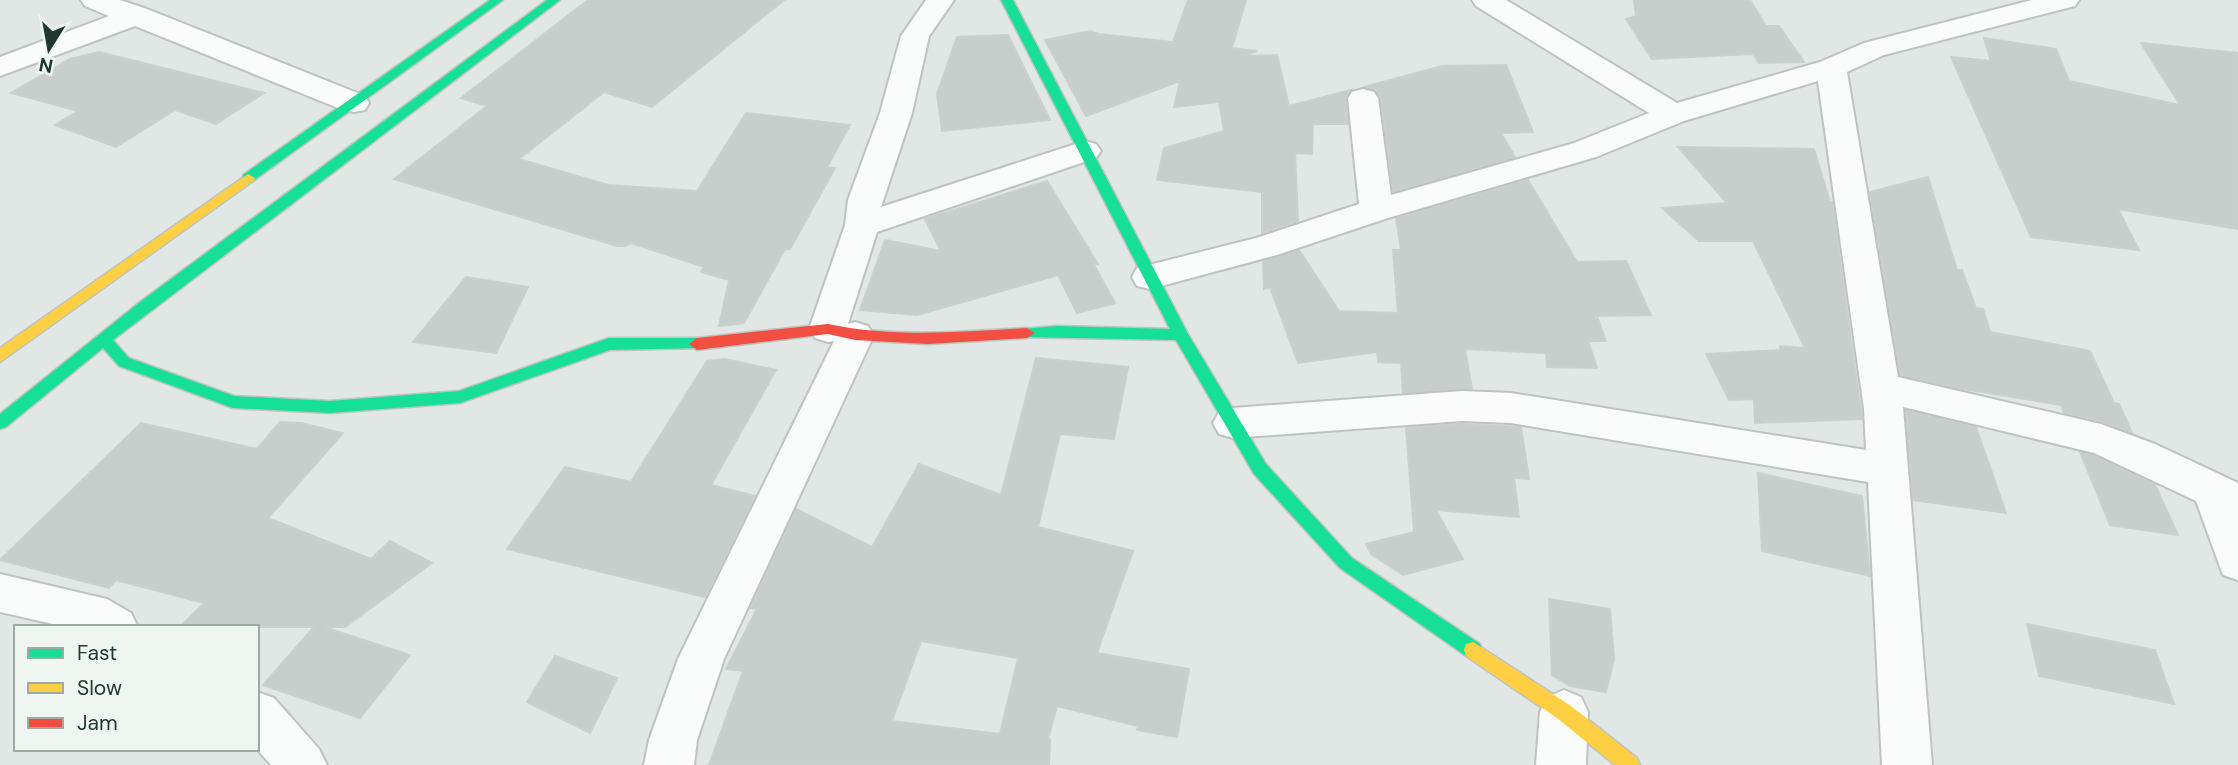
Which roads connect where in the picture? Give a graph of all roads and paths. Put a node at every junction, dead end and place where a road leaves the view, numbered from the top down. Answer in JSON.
{"nodes":[{"id":1,"x":95,"y":0,"type":"edge"},
{"id":2,"x":497,"y":0,"type":"edge"},
{"id":3,"x":554,"y":0,"type":"edge"},
{"id":4,"x":940,"y":0,"type":"edge"},
{"id":5,"x":1007,"y":0,"type":"edge"},
{"id":6,"x":1486,"y":0,"type":"edge"},
{"id":7,"x":2065,"y":0,"type":"edge"},
{"id":8,"x":136,"y":15,"type":"junction"},
{"id":9,"x":0,"y":67,"type":"edge"},
{"id":10,"x":1831,"y":68,"type":"junction"},
{"id":11,"x":1363,"y":98,"type":"dead end"},
{"id":12,"x":354,"y":103,"type":"junction"},
{"id":13,"x":1673,"y":114,"type":"junction"},
{"id":14,"x":1084,"y":151,"type":"junction"},
{"id":15,"x":1376,"y":210,"type":"junction"},
{"id":16,"x":862,"y":225,"type":"junction"},
{"id":17,"x":1150,"y":277,"type":"junction"},
{"id":18,"x":841,"y":332,"type":"junction"},
{"id":19,"x":1181,"y":335,"type":"junction"},
{"id":20,"x":103,"y":340,"type":"junction"},
{"id":21,"x":0,"y":356,"type":"edge"},
{"id":22,"x":1879,"y":387,"type":"junction"},
{"id":23,"x":0,"y":423,"type":"edge"},
{"id":24,"x":1233,"y":423,"type":"junction"},
{"id":25,"x":1887,"y":469,"type":"junction"},
{"id":26,"x":2226,"y":496,"type":"edge"},
{"id":27,"x":2238,"y":562,"type":"edge"},
{"id":28,"x":0,"y":593,"type":"edge"},
{"id":29,"x":112,"y":625,"type":"edge"},
{"id":30,"x":1564,"y":712,"type":"junction"},
{"id":31,"x":259,"y":717,"type":"edge"},
{"id":32,"x":302,"y":765,"type":"edge"},
{"id":33,"x":669,"y":765,"type":"edge"},
{"id":34,"x":1561,"y":765,"type":"edge"},
{"id":35,"x":1630,"y":765,"type":"edge"},
{"id":36,"x":1907,"y":765,"type":"edge"}],
"edges":[{"from":1,"to":8,"type":"street"},
{"from":2,"to":12,"type":"main road"},
{"from":3,"to":20,"type":"main road"},
{"from":4,"to":16,"type":"street"},
{"from":5,"to":14,"type":"main road"},
{"from":6,"to":13,"type":"street"},
{"from":7,"to":10,"type":"street"},
{"from":8,"to":9,"type":"street"},
{"from":8,"to":12,"type":"street"},
{"from":10,"to":13,"type":"street"},
{"from":10,"to":22,"type":"street"},
{"from":11,"to":15,"type":"street"},
{"from":12,"to":21,"type":"main road"},
{"from":13,"to":15,"type":"street"},
{"from":14,"to":16,"type":"street"},
{"from":14,"to":17,"type":"main road"},
{"from":15,"to":17,"type":"street"},
{"from":16,"to":18,"type":"street"},
{"from":17,"to":19,"type":"main road"},
{"from":18,"to":19,"type":"main road"},
{"from":18,"to":20,"type":"main road"},
{"from":18,"to":33,"type":"street"},
{"from":19,"to":24,"type":"main road"},
{"from":20,"to":23,"type":"main road"},
{"from":22,"to":25,"type":"street"},
{"from":22,"to":26,"type":"street"},
{"from":24,"to":25,"type":"street"},
{"from":24,"to":30,"type":"main road"},
{"from":25,"to":36,"type":"street"},
{"from":26,"to":27,"type":"street"},
{"from":28,"to":29,"type":"street"},
{"from":30,"to":34,"type":"street"},
{"from":30,"to":35,"type":"main road"},
{"from":31,"to":32,"type":"street"}]}
